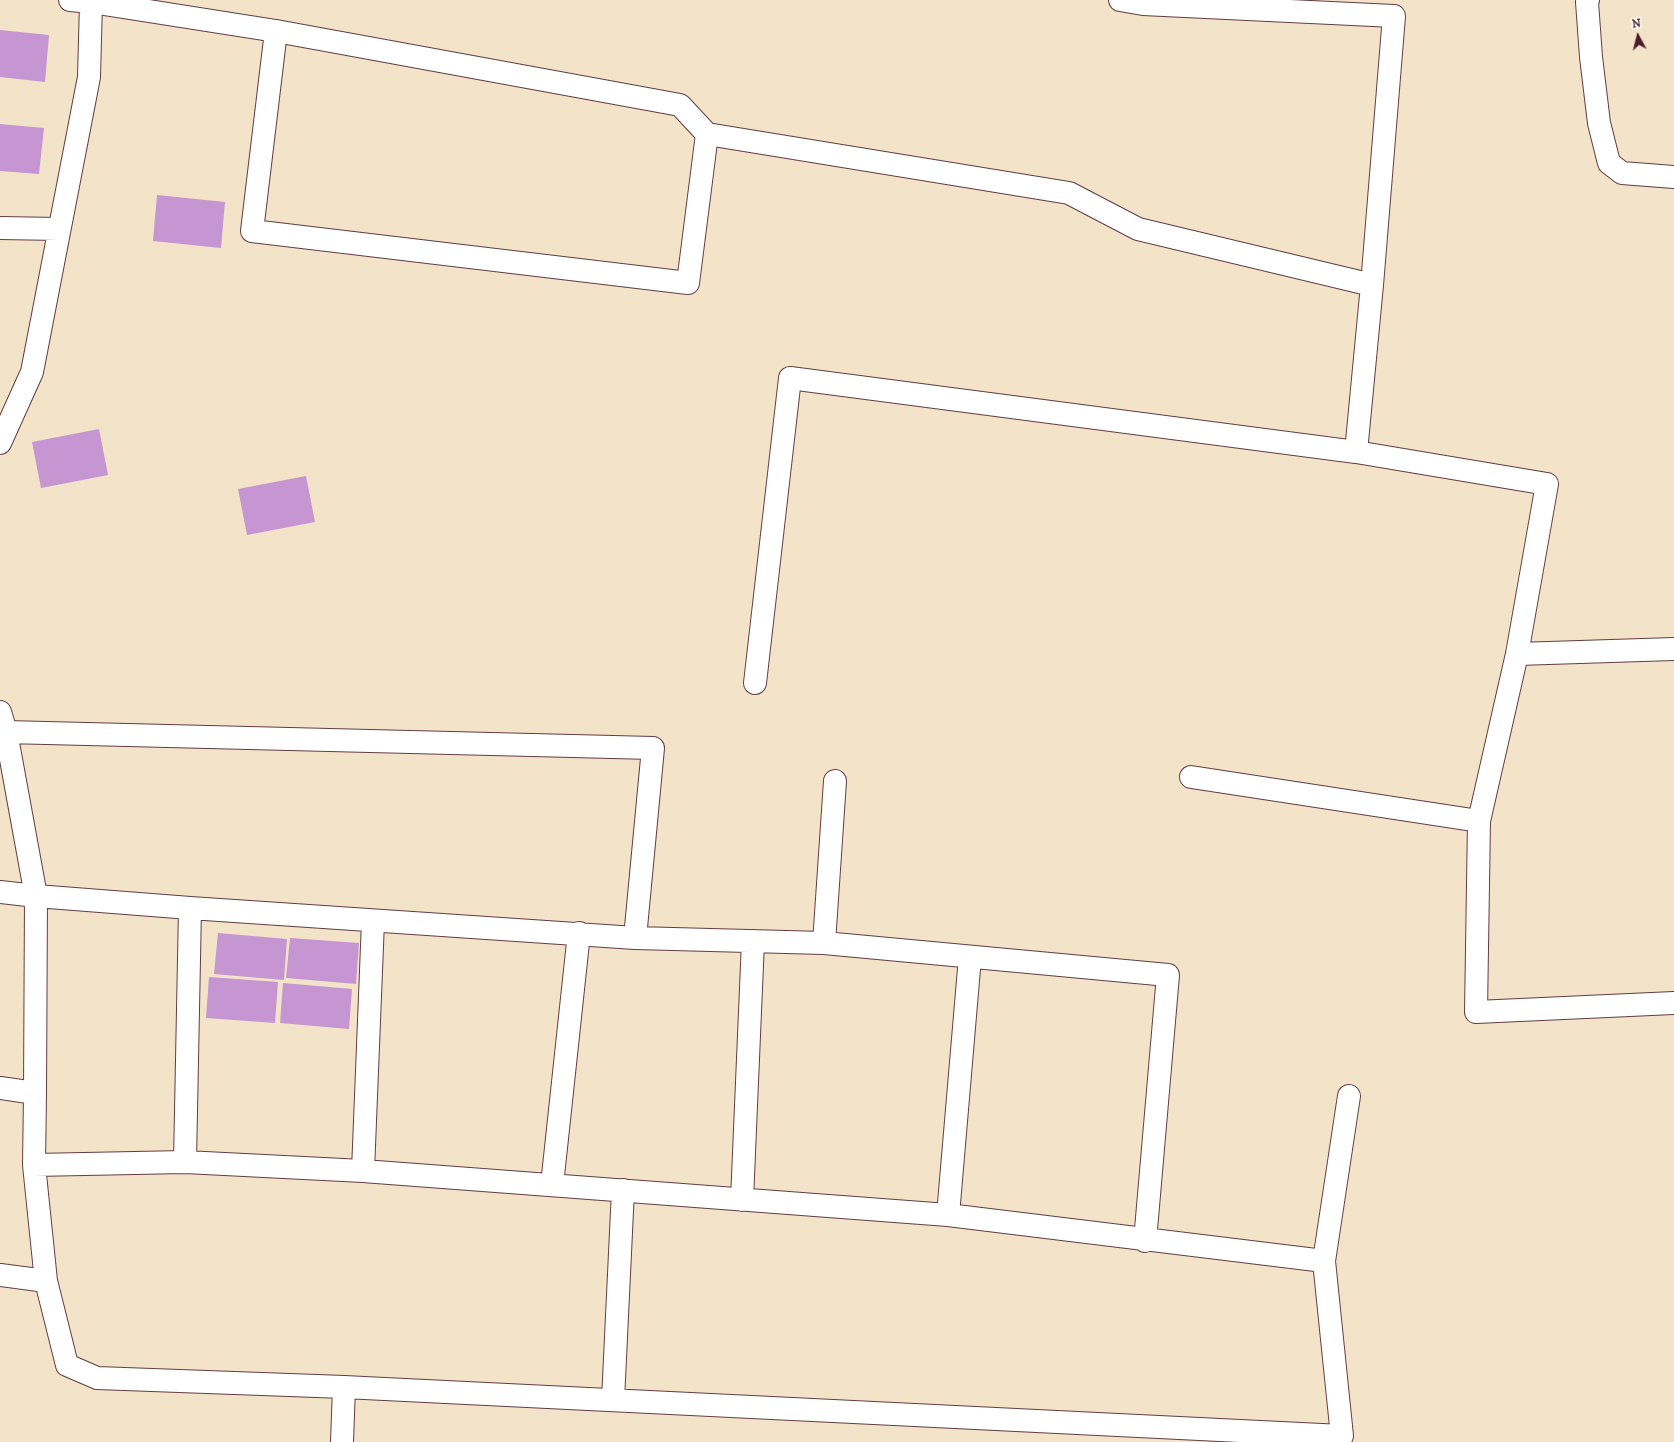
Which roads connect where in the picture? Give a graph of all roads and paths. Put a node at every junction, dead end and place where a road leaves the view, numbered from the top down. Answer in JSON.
{"nodes":[{"id":1,"x":70,"y":0,"type":"edge"},
{"id":2,"x":1120,"y":0,"type":"edge"},
{"id":3,"x":1588,"y":0,"type":"edge"},
{"id":4,"x":91,"y":2,"type":"junction"},
{"id":5,"x":1395,"y":8,"type":"edge"},
{"id":6,"x":276,"y":31,"type":"junction"},
{"id":7,"x":707,"y":134,"type":"junction"},
{"id":8,"x":1674,"y":177,"type":"edge"},
{"id":9,"x":0,"y":228,"type":"edge"},
{"id":10,"x":59,"y":229,"type":"junction"},
{"id":11,"x":1372,"y":285,"type":"junction"},
{"id":12,"x":0,"y":443,"type":"edge"},
{"id":13,"x":1356,"y":452,"type":"junction"},
{"id":14,"x":1674,"y":649,"type":"edge"},
{"id":15,"x":1517,"y":654,"type":"junction"},
{"id":16,"x":755,"y":683,"type":"dead end"},
{"id":17,"x":3,"y":722,"type":"edge"},
{"id":18,"x":1192,"y":777,"type":"dead end"},
{"id":19,"x":835,"y":780,"type":"dead end"},
{"id":20,"x":1478,"y":821,"type":"junction"},
{"id":21,"x":0,"y":892,"type":"edge"},
{"id":22,"x":36,"y":896,"type":"junction"},
{"id":23,"x":190,"y":908,"type":"junction"},
{"id":24,"x":373,"y":921,"type":"junction"},
{"id":25,"x":579,"y":933,"type":"junction"},
{"id":26,"x":635,"y":938,"type":"junction"},
{"id":27,"x":753,"y":942,"type":"junction"},
{"id":28,"x":824,"y":943,"type":"junction"},
{"id":29,"x":970,"y":957,"type":"junction"},
{"id":30,"x":1674,"y":1002,"type":"edge"},
{"id":31,"x":0,"y":1088,"type":"edge"},
{"id":32,"x":35,"y":1093,"type":"junction"},
{"id":33,"x":1349,"y":1096,"type":"dead end"},
{"id":34,"x":185,"y":1162,"type":"junction"},
{"id":35,"x":34,"y":1165,"type":"junction"},
{"id":36,"x":363,"y":1171,"type":"junction"},
{"id":37,"x":552,"y":1185,"type":"junction"},
{"id":38,"x":623,"y":1190,"type":"junction"},
{"id":39,"x":742,"y":1200,"type":"junction"},
{"id":40,"x":948,"y":1215,"type":"junction"},
{"id":41,"x":1145,"y":1241,"type":"junction"},
{"id":42,"x":1324,"y":1261,"type":"junction"},
{"id":43,"x":0,"y":1275,"type":"edge"},
{"id":44,"x":46,"y":1281,"type":"junction"},
{"id":45,"x":344,"y":1387,"type":"junction"},
{"id":46,"x":613,"y":1400,"type":"junction"},
{"id":47,"x":342,"y":1442,"type":"edge"}],
"edges":[{"from":1,"to":4,"type":"street"},
{"from":2,"to":5,"type":"street"},
{"from":3,"to":8,"type":"street"},
{"from":4,"to":6,"type":"street"},
{"from":4,"to":10,"type":"street"},
{"from":5,"to":11,"type":"street"},
{"from":6,"to":7,"type":"street"},
{"from":6,"to":7,"type":"street"},
{"from":7,"to":11,"type":"street"},
{"from":9,"to":10,"type":"street"},
{"from":10,"to":12,"type":"street"},
{"from":11,"to":13,"type":"street"},
{"from":13,"to":15,"type":"street"},
{"from":13,"to":16,"type":"street"},
{"from":14,"to":15,"type":"street"},
{"from":15,"to":20,"type":"street"},
{"from":17,"to":22,"type":"street"},
{"from":17,"to":26,"type":"street"},
{"from":18,"to":20,"type":"street"},
{"from":19,"to":28,"type":"street"},
{"from":20,"to":30,"type":"street"},
{"from":21,"to":22,"type":"street"},
{"from":22,"to":23,"type":"street"},
{"from":22,"to":32,"type":"street"},
{"from":23,"to":24,"type":"street"},
{"from":23,"to":34,"type":"street"},
{"from":24,"to":25,"type":"street"},
{"from":24,"to":36,"type":"street"},
{"from":25,"to":26,"type":"street"},
{"from":25,"to":37,"type":"street"},
{"from":26,"to":27,"type":"street"},
{"from":27,"to":28,"type":"street"},
{"from":27,"to":39,"type":"street"},
{"from":28,"to":29,"type":"street"},
{"from":29,"to":40,"type":"street"},
{"from":29,"to":41,"type":"street"},
{"from":31,"to":32,"type":"street"},
{"from":32,"to":35,"type":"street"},
{"from":33,"to":42,"type":"street"},
{"from":34,"to":35,"type":"street"},
{"from":34,"to":36,"type":"street"},
{"from":35,"to":44,"type":"street"},
{"from":36,"to":37,"type":"street"},
{"from":37,"to":38,"type":"street"},
{"from":38,"to":39,"type":"street"},
{"from":38,"to":46,"type":"street"},
{"from":39,"to":40,"type":"street"},
{"from":40,"to":41,"type":"street"},
{"from":41,"to":42,"type":"street"},
{"from":42,"to":46,"type":"street"},
{"from":43,"to":44,"type":"street"},
{"from":44,"to":45,"type":"street"},
{"from":45,"to":46,"type":"street"},
{"from":45,"to":47,"type":"street"}]}
